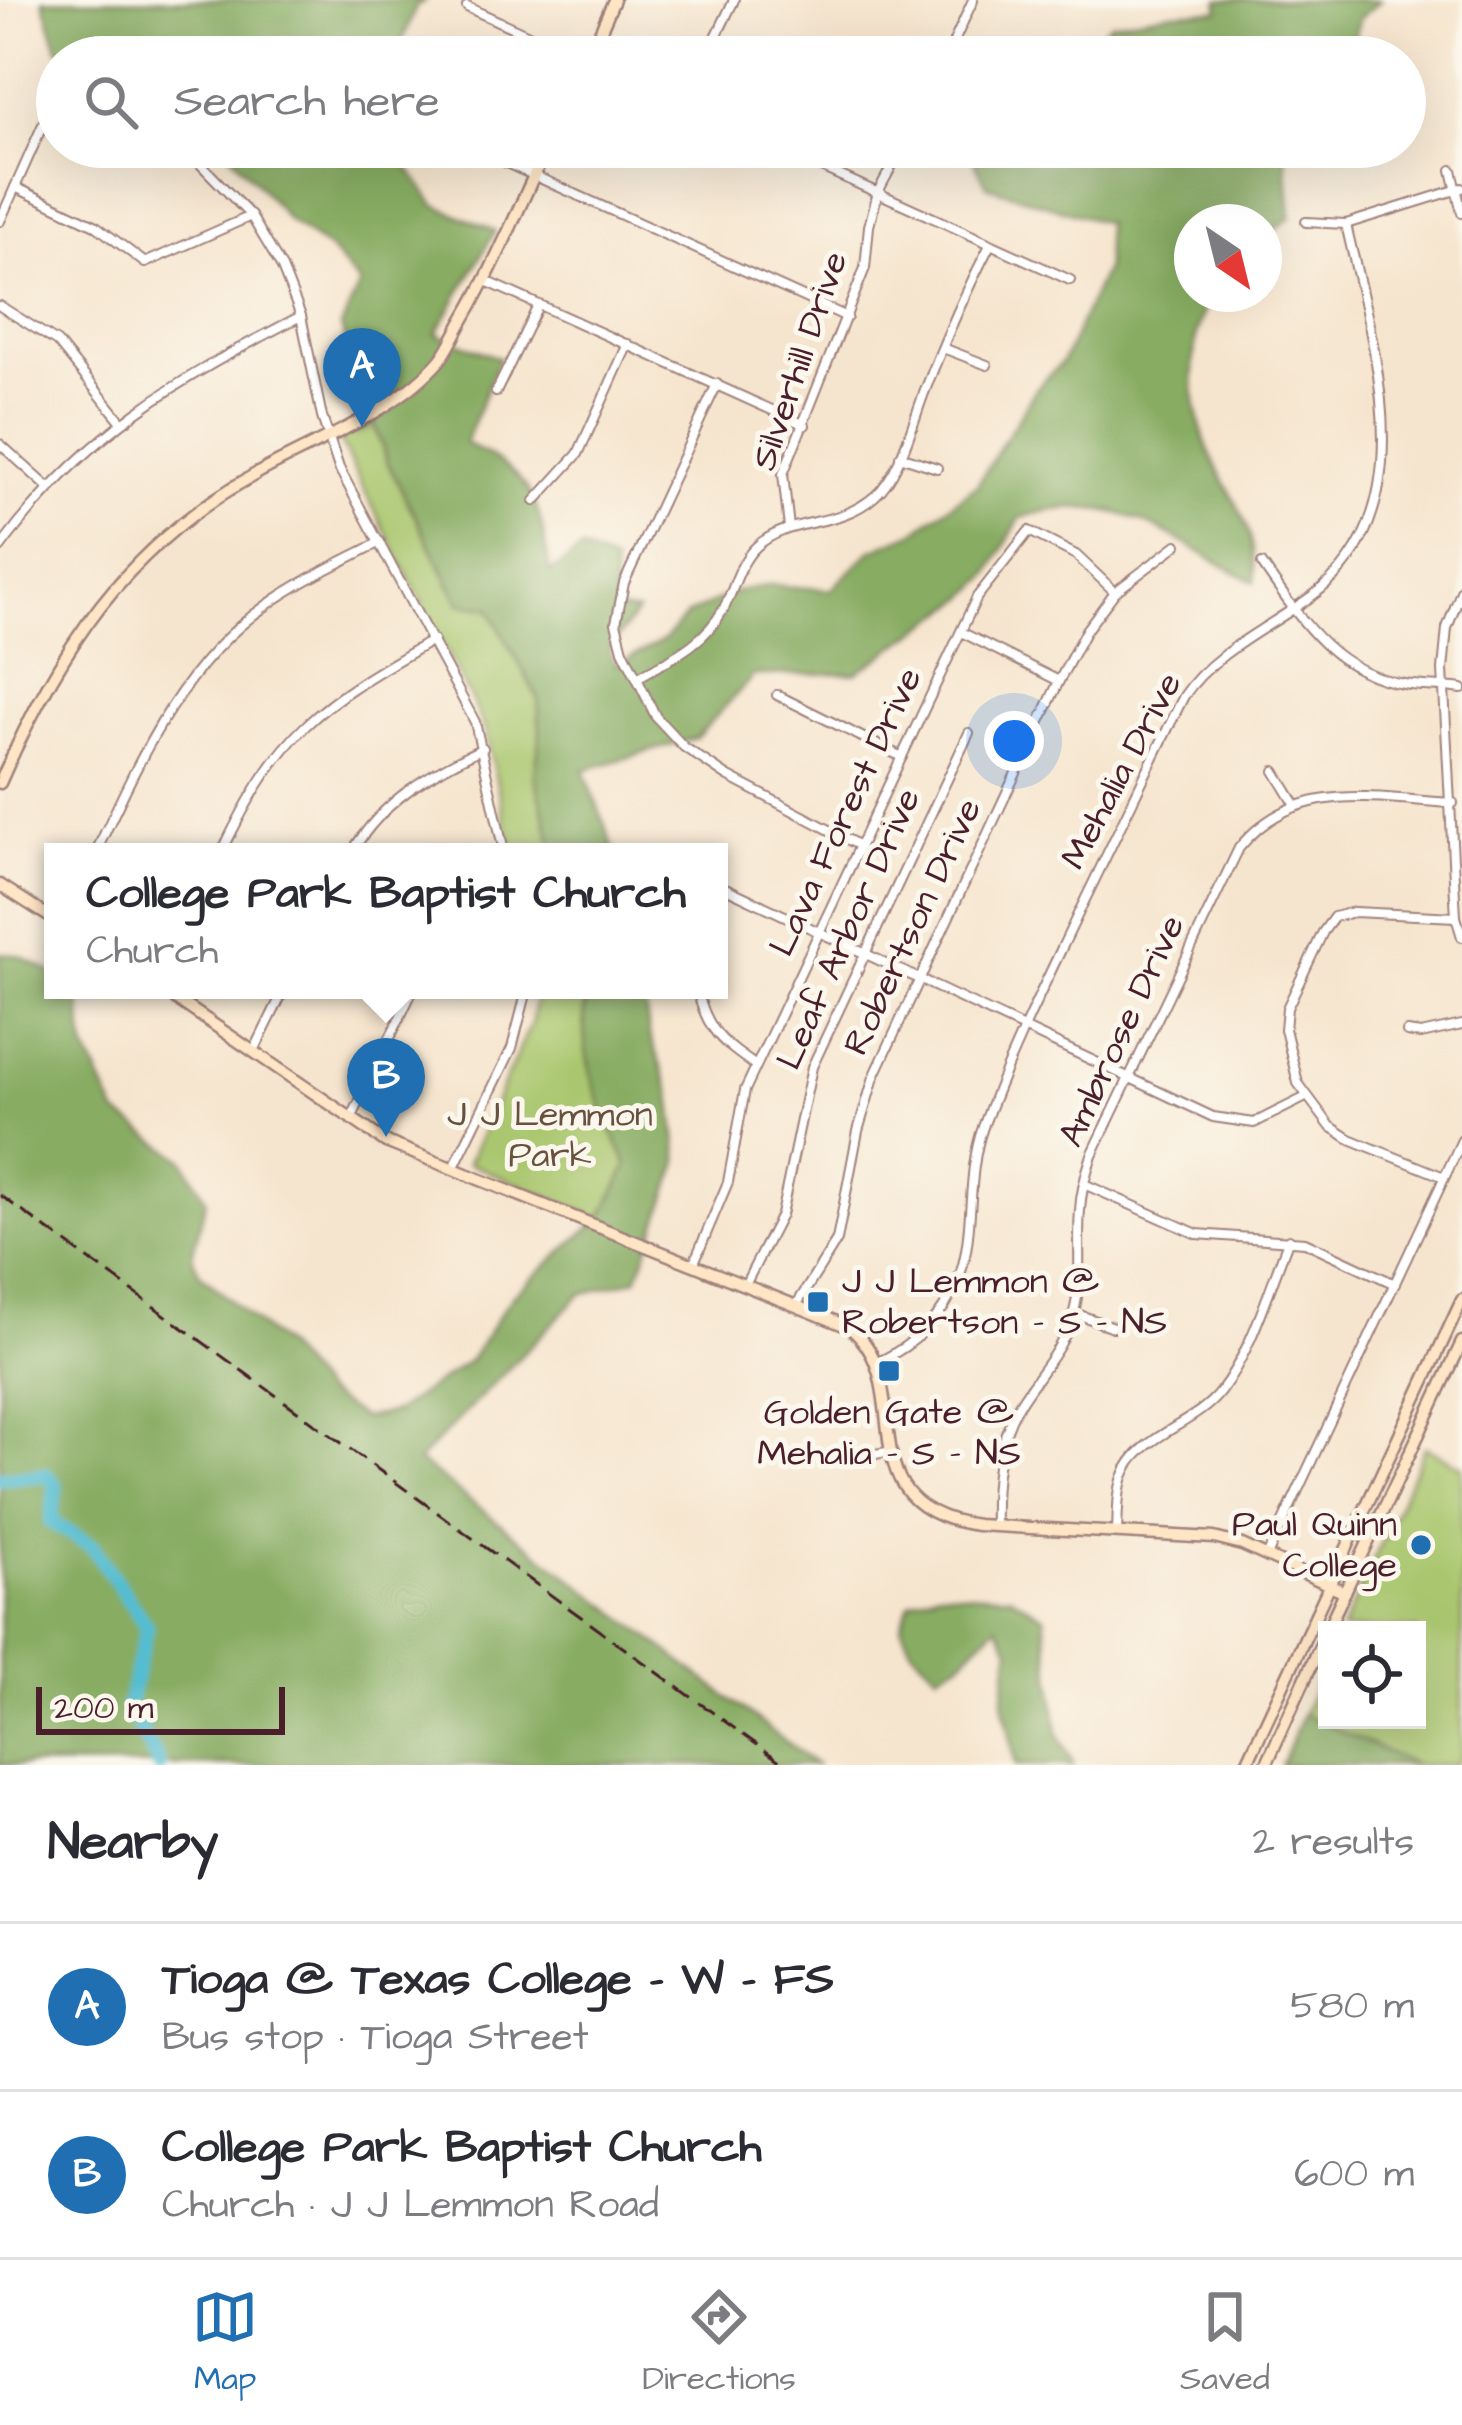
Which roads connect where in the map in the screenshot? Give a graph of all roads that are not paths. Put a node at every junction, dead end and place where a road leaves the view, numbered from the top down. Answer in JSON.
{"nodes":[{"id":1,"x":614,"y":0,"type":"edge"},
{"id":2,"x":734,"y":0,"type":"edge"},
{"id":3,"x":973,"y":0,"type":"edge"},
{"id":4,"x":467,"y":7,"type":"dead end"},
{"id":5,"x":531,"y":36,"type":"edge"},
{"id":6,"x":598,"y":36,"type":"edge"},
{"id":7,"x":716,"y":36,"type":"edge"},
{"id":8,"x":957,"y":36,"type":"edge"},
{"id":9,"x":36,"y":140,"type":"edge"},
{"id":10,"x":204,"y":168,"type":"edge"},
{"id":11,"x":516,"y":168,"type":"edge"},
{"id":12,"x":537,"y":168,"type":"edge"},
{"id":13,"x":824,"y":168,"type":"edge"},
{"id":14,"x":891,"y":168,"type":"edge"},
{"id":15,"x":1452,"y":170,"type":"dead end"},
{"id":16,"x":533,"y":176,"type":"junction"},
{"id":17,"x":15,"y":187,"type":"junction"},
{"id":18,"x":1460,"y":188,"type":"edge"},
{"id":19,"x":878,"y":192,"type":"junction"},
{"id":20,"x":1462,"y":213,"type":"edge"},
{"id":21,"x":251,"y":216,"type":"junction"},
{"id":22,"x":0,"y":221,"type":"edge"},
{"id":23,"x":1306,"y":221,"type":"dead end"},
{"id":24,"x":1346,"y":224,"type":"junction"},
{"id":25,"x":990,"y":244,"type":"junction"},
{"id":26,"x":486,"y":280,"type":"junction"},
{"id":27,"x":1070,"y":280,"type":"dead end"},
{"id":28,"x":0,"y":306,"type":"edge"},
{"id":29,"x":538,"y":307,"type":"junction"},
{"id":30,"x":302,"y":316,"type":"junction"},
{"id":31,"x":847,"y":317,"type":"junction"},
{"id":32,"x":628,"y":344,"type":"junction"},
{"id":33,"x":943,"y":348,"type":"junction"},
{"id":34,"x":987,"y":365,"type":"dead end"},
{"id":35,"x":717,"y":384,"type":"junction"},
{"id":36,"x":496,"y":392,"type":"dead end"},
{"id":37,"x":121,"y":422,"type":"junction"},
{"id":38,"x":805,"y":425,"type":"junction"},
{"id":39,"x":328,"y":436,"type":"junction"},
{"id":40,"x":0,"y":444,"type":"edge"},
{"id":41,"x":899,"y":456,"type":"junction"},
{"id":42,"x":937,"y":468,"type":"dead end"},
{"id":43,"x":50,"y":488,"type":"junction"},
{"id":44,"x":535,"y":501,"type":"dead end"},
{"id":45,"x":788,"y":528,"type":"junction"},
{"id":46,"x":380,"y":542,"type":"junction"},
{"id":47,"x":1178,"y":545,"type":"dead end"},
{"id":48,"x":0,"y":548,"type":"edge"},
{"id":49,"x":1262,"y":564,"type":"dead end"},
{"id":50,"x":1462,"y":590,"type":"edge"},
{"id":51,"x":1115,"y":592,"type":"junction"},
{"id":52,"x":1293,"y":608,"type":"junction"},
{"id":53,"x":961,"y":632,"type":"junction"},
{"id":54,"x":433,"y":640,"type":"junction"},
{"id":55,"x":637,"y":678,"type":"junction"},
{"id":56,"x":1059,"y":680,"type":"junction"},
{"id":57,"x":1444,"y":687,"type":"junction"},
{"id":58,"x":1462,"y":689,"type":"edge"},
{"id":59,"x":777,"y":694,"type":"dead end"},
{"id":60,"x":969,"y":733,"type":"dead end"},
{"id":61,"x":483,"y":748,"type":"junction"},
{"id":62,"x":902,"y":757,"type":"junction"},
{"id":63,"x":1275,"y":771,"type":"dead end"},
{"id":64,"x":0,"y":783,"type":"edge"},
{"id":65,"x":1453,"y":803,"type":"junction"},
{"id":66,"x":1295,"y":804,"type":"junction"},
{"id":67,"x":100,"y":843,"type":"edge"},
{"id":68,"x":226,"y":843,"type":"edge"},
{"id":69,"x":358,"y":843,"type":"edge"},
{"id":70,"x":502,"y":843,"type":"edge"},
{"id":71,"x":860,"y":846,"type":"junction"},
{"id":72,"x":0,"y":886,"type":"edge"},
{"id":73,"x":728,"y":890,"type":"edge"},
{"id":74,"x":44,"y":913,"type":"edge"},
{"id":75,"x":1456,"y":917,"type":"junction"},
{"id":76,"x":819,"y":934,"type":"junction"},
{"id":77,"x":1462,"y":937,"type":"edge"},
{"id":78,"x":866,"y":953,"type":"junction"},
{"id":79,"x":918,"y":979,"type":"junction"},
{"id":80,"x":177,"y":999,"type":"edge"},
{"id":81,"x":280,"y":999,"type":"edge"},
{"id":82,"x":409,"y":999,"type":"edge"},
{"id":83,"x":525,"y":999,"type":"edge"},
{"id":84,"x":700,"y":999,"type":"edge"},
{"id":85,"x":1462,"y":1025,"type":"edge"},
{"id":86,"x":1024,"y":1026,"type":"junction"},
{"id":87,"x":1407,"y":1032,"type":"dead end"},
{"id":88,"x":254,"y":1051,"type":"junction"},
{"id":89,"x":757,"y":1066,"type":"junction"},
{"id":90,"x":1129,"y":1076,"type":"junction"},
{"id":91,"x":1306,"y":1097,"type":"junction"},
{"id":92,"x":352,"y":1117,"type":"junction"},
{"id":93,"x":1462,"y":1140,"type":"edge"},
{"id":94,"x":453,"y":1168,"type":"junction"},
{"id":95,"x":1444,"y":1177,"type":"junction"},
{"id":96,"x":1084,"y":1184,"type":"junction"},
{"id":97,"x":1289,"y":1239,"type":"junction"},
{"id":98,"x":693,"y":1265,"type":"junction"},
{"id":99,"x":1395,"y":1284,"type":"junction"},
{"id":100,"x":745,"y":1286,"type":"junction"},
{"id":101,"x":1462,"y":1300,"type":"edge"},
{"id":102,"x":797,"y":1304,"type":"junction"},
{"id":103,"x":1074,"y":1313,"type":"junction"},
{"id":104,"x":1113,"y":1327,"type":"dead end"},
{"id":105,"x":1462,"y":1342,"type":"edge"},
{"id":106,"x":878,"y":1363,"type":"junction"},
{"id":107,"x":1400,"y":1430,"type":"junction"},
{"id":108,"x":1418,"y":1436,"type":"junction"},
{"id":109,"x":887,"y":1452,"type":"junction"},
{"id":110,"x":822,"y":1463,"type":"dead end"},
{"id":111,"x":995,"y":1526,"type":"junction"},
{"id":112,"x":1117,"y":1532,"type":"junction"},
{"id":113,"x":1267,"y":1556,"type":"junction"},
{"id":114,"x":1328,"y":1585,"type":"junction"},
{"id":115,"x":1345,"y":1592,"type":"junction"},
{"id":116,"x":1331,"y":1621,"type":"edge"},
{"id":117,"x":1318,"y":1650,"type":"edge"},
{"id":118,"x":1276,"y":1701,"type":"junction"},
{"id":119,"x":1292,"y":1708,"type":"junction"},
{"id":120,"x":1246,"y":1765,"type":"edge"},
{"id":121,"x":1266,"y":1765,"type":"edge"}],
"edges":[{"from":1,"to":6,"type":"street"},
{"from":2,"to":7,"type":"street"},
{"from":3,"to":8,"type":"street"},
{"from":4,"to":5,"type":"street"},
{"from":9,"to":17,"type":"street"},
{"from":10,"to":21,"type":"street"},
{"from":11,"to":16,"type":"street"},
{"from":12,"to":16,"type":"street"},
{"from":13,"to":19,"type":"street"},
{"from":14,"to":19,"type":"street","name":"Silverhill Drive"},
{"from":15,"to":18,"type":"street"},
{"from":16,"to":26,"type":"street"},
{"from":16,"to":31,"type":"street"},
{"from":17,"to":21,"type":"street"},
{"from":17,"to":22,"type":"street"},
{"from":18,"to":20,"type":"street"},
{"from":18,"to":24,"type":"street"},
{"from":19,"to":25,"type":"street"},
{"from":19,"to":31,"type":"street","name":"Silverhill Drive"},
{"from":21,"to":30,"type":"street"},
{"from":23,"to":24,"type":"street"},
{"from":24,"to":52,"type":"street","name":"Mehalia Drive"},
{"from":25,"to":27,"type":"street"},
{"from":25,"to":33,"type":"street"},
{"from":26,"to":29,"type":"street"},
{"from":26,"to":39,"type":"street"},
{"from":28,"to":37,"type":"street"},
{"from":29,"to":32,"type":"street"},
{"from":29,"to":36,"type":"street"},
{"from":30,"to":37,"type":"street"},
{"from":30,"to":39,"type":"street"},
{"from":31,"to":38,"type":"street","name":"Silverhill Drive"},
{"from":32,"to":35,"type":"street"},
{"from":32,"to":44,"type":"street"},
{"from":33,"to":34,"type":"street"},
{"from":33,"to":41,"type":"street"},
{"from":35,"to":38,"type":"street"},
{"from":35,"to":55,"type":"street"},
{"from":37,"to":43,"type":"street"},
{"from":38,"to":45,"type":"street","name":"Silverhill Drive"},
{"from":39,"to":46,"type":"street"},
{"from":39,"to":64,"type":"street"},
{"from":40,"to":43,"type":"street"},
{"from":41,"to":42,"type":"street"},
{"from":41,"to":45,"type":"street"},
{"from":43,"to":48,"type":"street"},
{"from":45,"to":55,"type":"street"},
{"from":46,"to":54,"type":"street"},
{"from":46,"to":67,"type":"street"},
{"from":47,"to":51,"type":"street","name":"Robertson Drive"},
{"from":49,"to":52,"type":"street"},
{"from":50,"to":57,"type":"street"},
{"from":51,"to":53,"type":"street","name":"Lava Forest Drive"},
{"from":51,"to":56,"type":"street","name":"Robertson Drive"},
{"from":52,"to":57,"type":"street"},
{"from":52,"to":86,"type":"street","name":"Mehalia Drive"},
{"from":53,"to":56,"type":"street"},
{"from":53,"to":62,"type":"street","name":"Lava Forest Drive"},
{"from":54,"to":61,"type":"street"},
{"from":54,"to":68,"type":"street"},
{"from":55,"to":71,"type":"street"},
{"from":56,"to":79,"type":"street","name":"Robertson Drive"},
{"from":57,"to":58,"type":"street"},
{"from":57,"to":65,"type":"street"},
{"from":59,"to":62,"type":"street"},
{"from":60,"to":78,"type":"street","name":"Leaf Arbor Drive"},
{"from":61,"to":69,"type":"street"},
{"from":61,"to":70,"type":"street"},
{"from":62,"to":71,"type":"street","name":"Lava Forest Drive"},
{"from":63,"to":66,"type":"street"},
{"from":65,"to":66,"type":"street"},
{"from":65,"to":75,"type":"street"},
{"from":66,"to":90,"type":"street","name":"Ambrose Drive"},
{"from":71,"to":76,"type":"street","name":"Lava Forest Drive"},
{"from":72,"to":74,"type":"street"},
{"from":73,"to":76,"type":"street"},
{"from":75,"to":77,"type":"street"},
{"from":75,"to":91,"type":"street"},
{"from":76,"to":78,"type":"street"},
{"from":76,"to":89,"type":"street","name":"Lava Forest Drive"},
{"from":78,"to":79,"type":"street"},
{"from":78,"to":100,"type":"street","name":"Leaf Arbor Drive"},
{"from":79,"to":86,"type":"street"},
{"from":79,"to":102,"type":"street","name":"Robertson Drive"},
{"from":80,"to":88,"type":"street"},
{"from":81,"to":88,"type":"street"},
{"from":82,"to":92,"type":"street"},
{"from":83,"to":94,"type":"street"},
{"from":84,"to":89,"type":"street"},
{"from":85,"to":87,"type":"street"},
{"from":86,"to":90,"type":"street"},
{"from":86,"to":106,"type":"street","name":"Mehalia Drive"},
{"from":88,"to":92,"type":"street"},
{"from":89,"to":98,"type":"street","name":"Lava Forest Drive"},
{"from":90,"to":91,"type":"street"},
{"from":90,"to":96,"type":"street","name":"Ambrose Drive"},
{"from":91,"to":95,"type":"street"},
{"from":92,"to":94,"type":"street"},
{"from":93,"to":95,"type":"street"},
{"from":94,"to":98,"type":"street"},
{"from":95,"to":99,"type":"street"},
{"from":96,"to":97,"type":"street"},
{"from":96,"to":103,"type":"street","name":"Ambrose Drive"},
{"from":97,"to":99,"type":"street"},
{"from":97,"to":112,"type":"street"},
{"from":98,"to":100,"type":"street"},
{"from":99,"to":113,"type":"street"},
{"from":100,"to":102,"type":"street"},
{"from":101,"to":107,"type":"street"},
{"from":102,"to":106,"type":"street"},
{"from":103,"to":104,"type":"street"},
{"from":103,"to":111,"type":"street","name":"Ambrose Drive"},
{"from":105,"to":108,"type":"street"},
{"from":106,"to":109,"type":"street"},
{"from":107,"to":108,"type":"street"},
{"from":107,"to":114,"type":"street"},
{"from":108,"to":115,"type":"street"},
{"from":109,"to":110,"type":"street"},
{"from":109,"to":111,"type":"street"},
{"from":111,"to":112,"type":"street"},
{"from":112,"to":113,"type":"street"},
{"from":113,"to":114,"type":"street"},
{"from":114,"to":115,"type":"street"},
{"from":114,"to":118,"type":"street"},
{"from":115,"to":116,"type":"street"},
{"from":117,"to":119,"type":"street"},
{"from":118,"to":119,"type":"street"},
{"from":118,"to":120,"type":"street"},
{"from":119,"to":121,"type":"street"}]}
